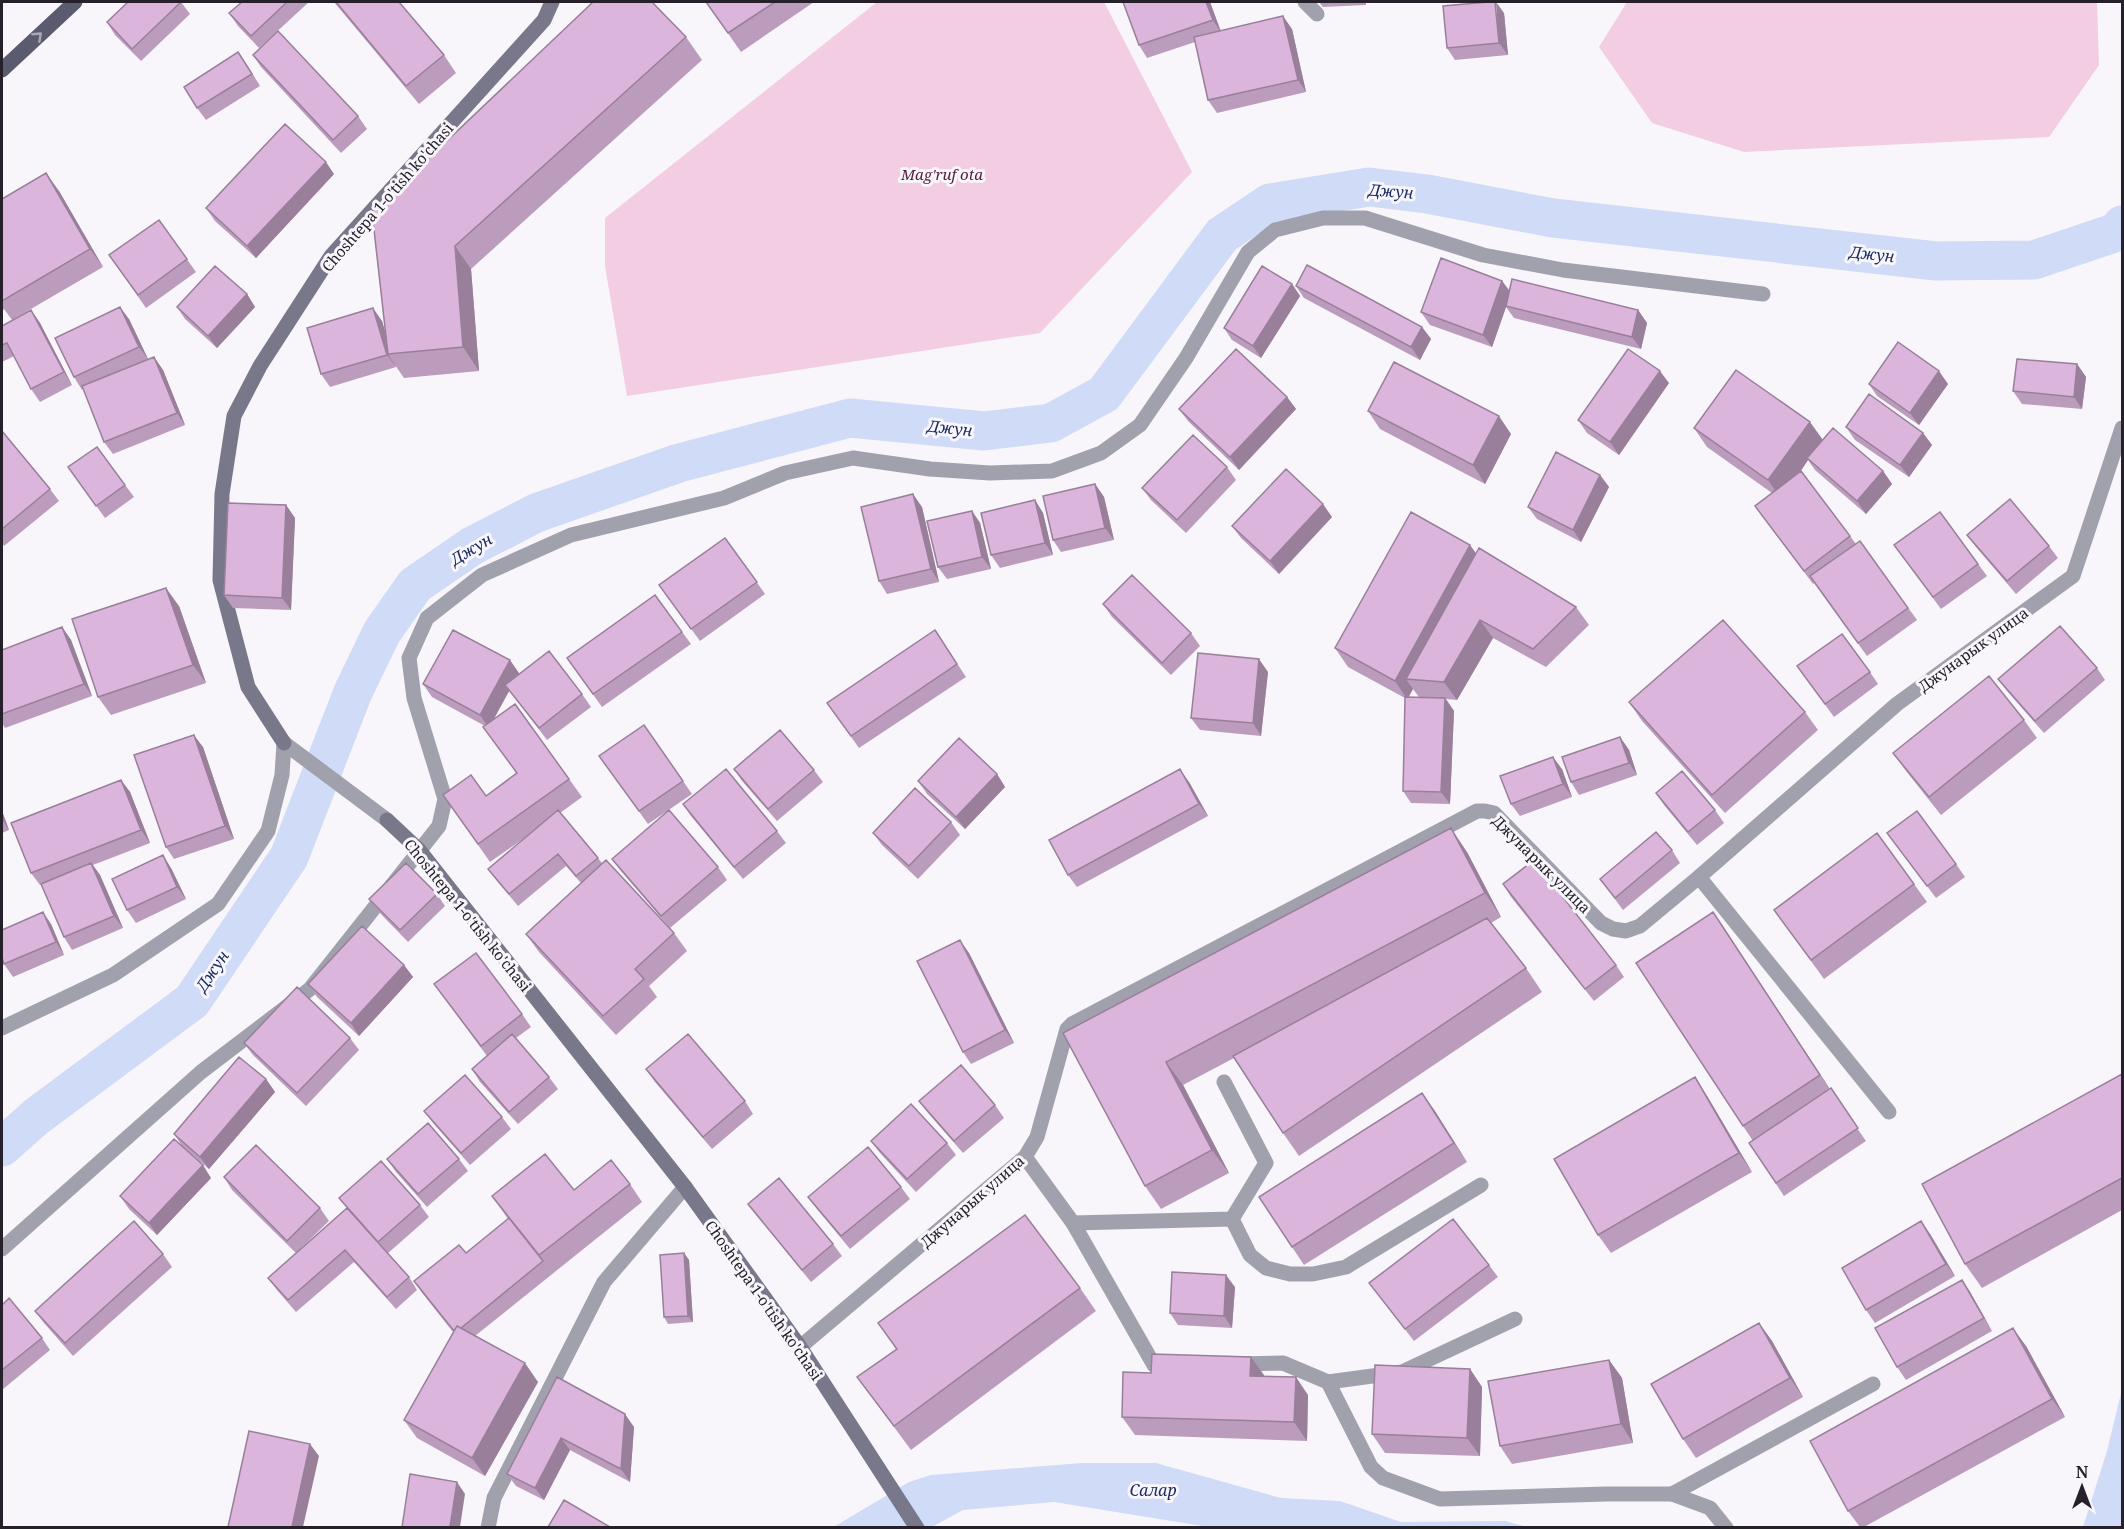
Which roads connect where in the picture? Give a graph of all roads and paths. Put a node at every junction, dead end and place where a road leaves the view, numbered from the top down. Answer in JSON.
{"nodes":[{"id":1,"x":75,"y":2,"type":"edge"},
{"id":2,"x":552,"y":2,"type":"edge"},
{"id":3,"x":1305,"y":2,"type":"edge"},
{"id":4,"x":1317,"y":14,"type":"dead end"},
{"id":5,"x":2,"y":70,"type":"edge"},
{"id":6,"x":1764,"y":294,"type":"dead end"},
{"id":7,"x":2122,"y":428,"type":"edge"},
{"id":8,"x":284,"y":743,"type":"junction"},
{"id":9,"x":419,"y":850,"type":"junction"},
{"id":10,"x":1699,"y":877,"type":"junction"},
{"id":11,"x":2,"y":1028,"type":"edge"},
{"id":12,"x":1224,"y":1082,"type":"dead end"},
{"id":13,"x":1889,"y":1113,"type":"dead end"},
{"id":14,"x":1025,"y":1157,"type":"junction"},
{"id":15,"x":1481,"y":1185,"type":"dead end"},
{"id":16,"x":685,"y":1187,"type":"junction"},
{"id":17,"x":1232,"y":1219,"type":"junction"},
{"id":18,"x":1073,"y":1223,"type":"junction"},
{"id":19,"x":2,"y":1249,"type":"edge"},
{"id":20,"x":1515,"y":1319,"type":"dead end"},
{"id":21,"x":800,"y":1347,"type":"junction"},
{"id":22,"x":1178,"y":1364,"type":"edge"},
{"id":23,"x":1224,"y":1364,"type":"edge"},
{"id":24,"x":1328,"y":1382,"type":"junction"},
{"id":25,"x":1873,"y":1384,"type":"dead end"},
{"id":26,"x":1672,"y":1494,"type":"junction"},
{"id":27,"x":488,"y":1527,"type":"edge"},
{"id":28,"x":917,"y":1527,"type":"edge"},
{"id":29,"x":1726,"y":1527,"type":"edge"}],
"edges":[{"from":5,"to":1,"type":"main road","one_way":true},
{"from":2,"to":8,"type":"street","name":"Choshtepa 1-o'tish ko'chasi"},
{"from":3,"to":4,"type":"street"},
{"from":6,"to":9,"type":"street"},
{"from":7,"to":10,"type":"street","name":"Джунарык улица"},
{"from":8,"to":9,"type":"street","name":"Choshtepa 1-o'tish ko'chasi"},
{"from":8,"to":11,"type":"street"},
{"from":9,"to":16,"type":"street","name":"Choshtepa 1-o'tish ko'chasi"},
{"from":9,"to":19,"type":"street"},
{"from":10,"to":13,"type":"street"},
{"from":10,"to":14,"type":"street","name":"Джунарык улица"},
{"from":12,"to":17,"type":"street"},
{"from":14,"to":18,"type":"street"},
{"from":14,"to":21,"type":"street","name":"Джунарык улица"},
{"from":15,"to":17,"type":"street"},
{"from":16,"to":21,"type":"street","name":"Choshtepa 1-o'tish ko'chasi"},
{"from":16,"to":27,"type":"street"},
{"from":17,"to":18,"type":"street"},
{"from":18,"to":22,"type":"street"},
{"from":20,"to":24,"type":"street"},
{"from":21,"to":28,"type":"street","name":"Choshtepa 1-o'tish ko'chasi"},
{"from":23,"to":24,"type":"street"},
{"from":24,"to":26,"type":"street"},
{"from":25,"to":26,"type":"street"},
{"from":26,"to":29,"type":"street"}]}
